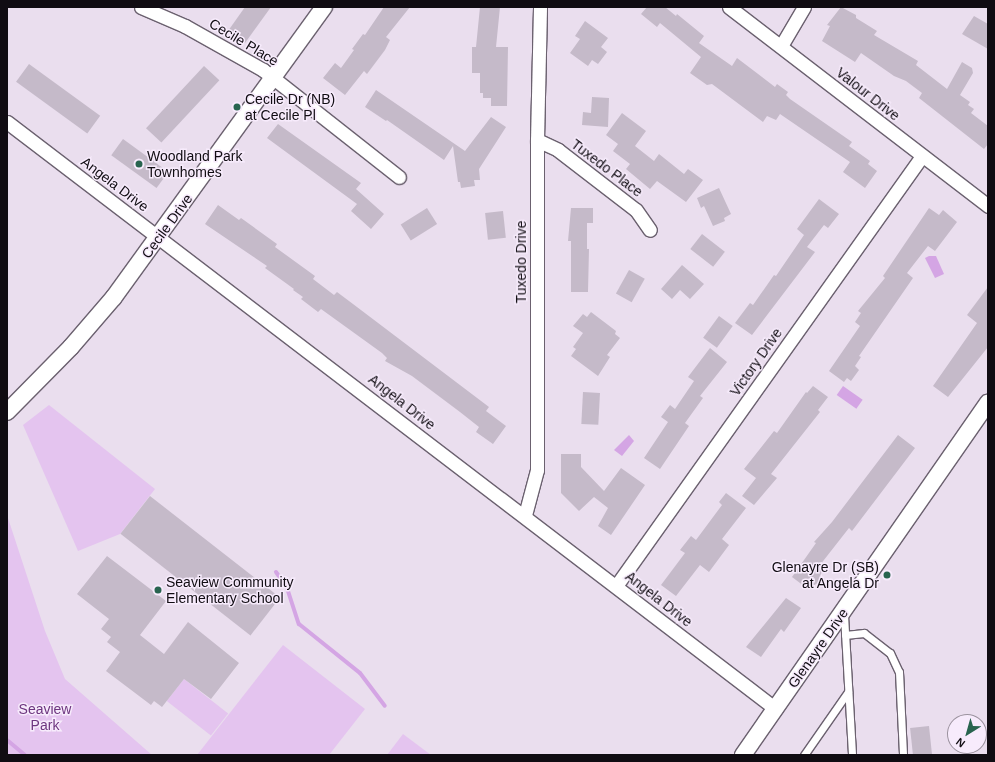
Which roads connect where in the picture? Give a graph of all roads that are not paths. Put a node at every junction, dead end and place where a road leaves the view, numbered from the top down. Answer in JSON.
{"nodes":[{"id":1,"x":140,"y":7,"type":"edge"},
{"id":2,"x":324,"y":7,"type":"edge"},
{"id":3,"x":540,"y":7,"type":"edge"},
{"id":4,"x":729,"y":7,"type":"edge"},
{"id":5,"x":804,"y":7,"type":"edge"},
{"id":6,"x":781,"y":46,"type":"junction"},
{"id":7,"x":272,"y":77,"type":"junction"},
{"id":8,"x":7,"y":122,"type":"edge"},
{"id":9,"x":537,"y":140,"type":"junction"},
{"id":10,"x":922,"y":156,"type":"junction"},
{"id":11,"x":399,"y":177,"type":"dead end"},
{"id":12,"x":988,"y":206,"type":"edge"},
{"id":13,"x":650,"y":230,"type":"dead end"},
{"id":14,"x":159,"y":238,"type":"junction"},
{"id":15,"x":988,"y":403,"type":"edge"},
{"id":16,"x":7,"y":412,"type":"edge"},
{"id":17,"x":525,"y":515,"type":"junction"},
{"id":18,"x":616,"y":586,"type":"junction"},
{"id":19,"x":844,"y":611,"type":"junction"},
{"id":20,"x":845,"y":635,"type":"junction"},
{"id":21,"x":848,"y":692,"type":"junction"},
{"id":22,"x":776,"y":709,"type":"junction"},
{"id":23,"x":743,"y":755,"type":"edge"},
{"id":24,"x":804,"y":755,"type":"edge"},
{"id":25,"x":852,"y":755,"type":"edge"},
{"id":26,"x":903,"y":755,"type":"edge"}],
"edges":[{"from":1,"to":7,"type":"street","name":"Cecile Place"},
{"from":2,"to":7,"type":"street","name":"Cecile Drive"},
{"from":3,"to":9,"type":"street","name":"Tuxedo Drive"},
{"from":4,"to":6,"type":"street","name":"Valour Drive"},
{"from":5,"to":6,"type":"street"},
{"from":6,"to":10,"type":"street","name":"Valour Drive"},
{"from":7,"to":11,"type":"street","name":"Cecile Place"},
{"from":7,"to":14,"type":"street","name":"Cecile Drive"},
{"from":8,"to":14,"type":"street","name":"Angela Drive"},
{"from":9,"to":13,"type":"street","name":"Tuxedo Place"},
{"from":9,"to":17,"type":"street","name":"Tuxedo Drive"},
{"from":10,"to":12,"type":"street","name":"Valour Drive"},
{"from":10,"to":18,"type":"street","name":"Victory Drive"},
{"from":14,"to":16,"type":"street","name":"Cecile Drive"},
{"from":14,"to":17,"type":"street","name":"Angela Drive"},
{"from":15,"to":19,"type":"street","name":"Glenayre Drive"},
{"from":17,"to":18,"type":"street","name":"Angela Drive"},
{"from":18,"to":22,"type":"street","name":"Angela Drive"},
{"from":19,"to":20,"type":"lane"},
{"from":19,"to":22,"type":"street","name":"Glenayre Drive"},
{"from":20,"to":21,"type":"lane"},
{"from":20,"to":26,"type":"lane"},
{"from":21,"to":24,"type":"lane"},
{"from":21,"to":25,"type":"lane"},
{"from":22,"to":23,"type":"street","name":"Glenayre Drive"}]}
